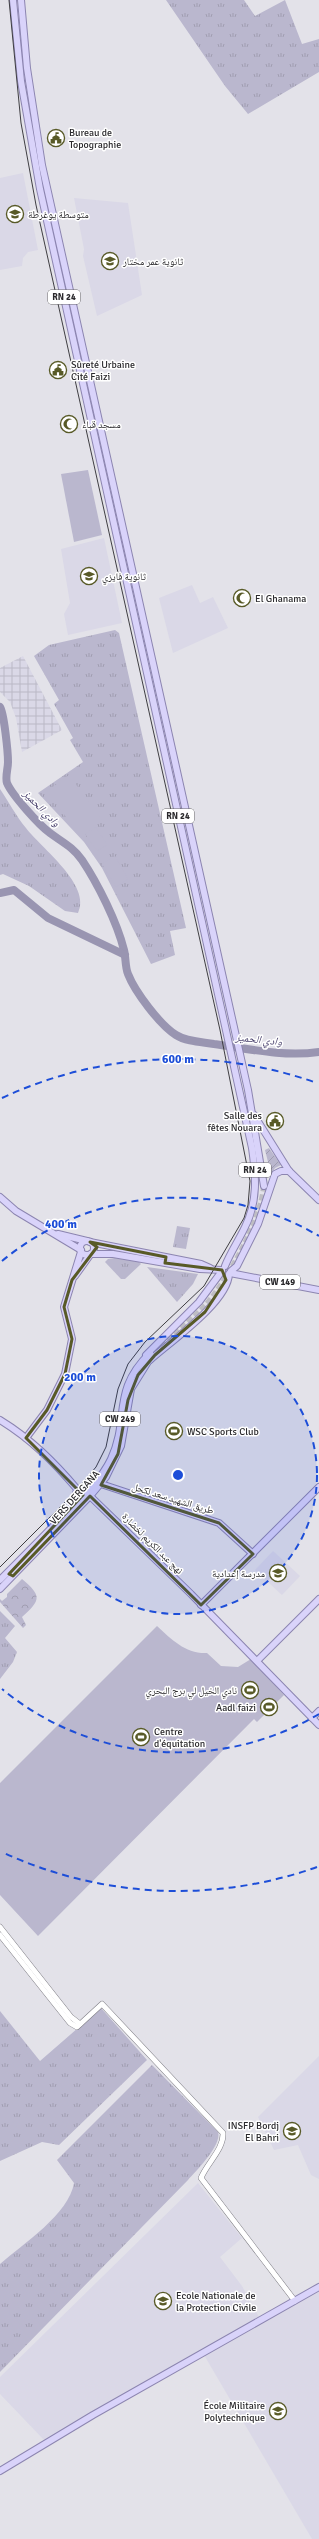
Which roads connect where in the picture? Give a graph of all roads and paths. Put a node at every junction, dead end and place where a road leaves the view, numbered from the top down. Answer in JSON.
{"nodes":[{"id":1,"x":13,"y":0,"type":"edge"},
{"id":2,"x":21,"y":0,"type":"edge"},
{"id":3,"x":136,"y":589,"type":"junction"},
{"id":4,"x":129,"y":591,"type":"junction"},
{"id":5,"x":138,"y":600,"type":"junction"},
{"id":6,"x":131,"y":602,"type":"junction"},
{"id":7,"x":252,"y":1110,"type":"junction"},
{"id":8,"x":244,"y":1114,"type":"junction"},
{"id":9,"x":289,"y":1171,"type":"junction"},
{"id":10,"x":0,"y":1197,"type":"edge"},
{"id":11,"x":267,"y":1199,"type":"junction"},
{"id":12,"x":319,"y":1200,"type":"edge"},
{"id":13,"x":51,"y":1232,"type":"junction"},
{"id":14,"x":88,"y":1242,"type":"junction"},
{"id":15,"x":233,"y":1250,"type":"junction"},
{"id":16,"x":81,"y":1251,"type":"junction"},
{"id":17,"x":91,"y":1254,"type":"junction"},
{"id":18,"x":241,"y":1257,"type":"junction"},
{"id":19,"x":166,"y":1260,"type":"junction"},
{"id":20,"x":237,"y":1266,"type":"junction"},
{"id":21,"x":223,"y":1269,"type":"junction"},
{"id":22,"x":243,"y":1275,"type":"junction"},
{"id":23,"x":229,"y":1276,"type":"junction"},
{"id":24,"x":217,"y":1277,"type":"junction"},
{"id":25,"x":72,"y":1280,"type":"junction"},
{"id":26,"x":319,"y":1290,"type":"edge"},
{"id":27,"x":150,"y":1355,"type":"tunnel mouth"},
{"id":28,"x":141,"y":1365,"type":"junction"},
{"id":29,"x":0,"y":1420,"type":"edge"},
{"id":30,"x":26,"y":1438,"type":"junction"},
{"id":31,"x":101,"y":1484,"type":"junction"},
{"id":32,"x":91,"y":1487,"type":"junction"},
{"id":33,"x":319,"y":1487,"type":"edge"},
{"id":34,"x":77,"y":1489,"type":"junction"},
{"id":35,"x":90,"y":1496,"type":"junction"},
{"id":36,"x":72,"y":1507,"type":"junction"},
{"id":37,"x":253,"y":1554,"type":"junction"},
{"id":38,"x":11,"y":1574,"type":"junction"},
{"id":39,"x":0,"y":1580,"type":"edge"},
{"id":40,"x":0,"y":1589,"type":"edge"},
{"id":41,"x":319,"y":1599,"type":"edge"},
{"id":42,"x":201,"y":1605,"type":"junction"},
{"id":43,"x":257,"y":1661,"type":"junction"},
{"id":44,"x":319,"y":1712,"type":"edge"},
{"id":45,"x":312,"y":1718,"type":"junction"},
{"id":46,"x":318,"y":1723,"type":"edge"},
{"id":47,"x":0,"y":1927,"type":"edge"},
{"id":48,"x":0,"y":1934,"type":"edge"},
{"id":49,"x":78,"y":2026,"type":"junction"},
{"id":50,"x":319,"y":2287,"type":"edge"},
{"id":51,"x":295,"y":2301,"type":"junction"},
{"id":52,"x":0,"y":2471,"type":"edge"}],
"edges":[{"from":1,"to":4,"type":"main road","number":"RN 24"},
{"from":2,"to":3,"type":"main road","number":"RN 24"},
{"from":3,"to":4,"type":"main road"},
{"from":3,"to":5,"type":"main road","number":"RN 24"},
{"from":4,"to":6,"type":"main road","number":"RN 24"},
{"from":5,"to":6,"type":"main road"},
{"from":5,"to":7,"type":"main road","number":"RN 24"},
{"from":6,"to":8,"type":"main road","number":"RN 24"},
{"from":7,"to":8,"type":"main road"},
{"from":7,"to":9,"type":"main road","number":"RN 24"},
{"from":7,"to":11,"type":"main road","number":"RN 24"},
{"from":8,"to":15,"type":"main road","number":"RN 24"},
{"from":9,"to":11,"type":"main road","number":"RN 24"},
{"from":9,"to":12,"type":"main road","number":"RN 24"},
{"from":10,"to":13,"type":"main road"},
{"from":11,"to":18,"type":"main road","number":"RN 24"},
{"from":13,"to":14,"type":"main road"},
{"from":13,"to":16,"type":"main road"},
{"from":14,"to":16,"type":"main road"},
{"from":14,"to":17,"type":"main road"},
{"from":14,"to":19,"type":"main road"},
{"from":15,"to":18,"type":"main road"},
{"from":15,"to":21,"type":"main road","number":"RN 24"},
{"from":16,"to":17,"type":"main road"},
{"from":16,"to":25,"type":"main road"},
{"from":17,"to":19,"type":"main road"},
{"from":17,"to":25,"type":"main road"},
{"from":18,"to":20,"type":"main road","number":"RN 24"},
{"from":19,"to":21,"type":"main road"},
{"from":20,"to":22,"type":"main road"},
{"from":20,"to":23,"type":"main road"},
{"from":21,"to":23,"type":"main road","number":"CW 149"},
{"from":21,"to":24,"type":"main road"},
{"from":22,"to":23,"type":"main road"},
{"from":22,"to":23,"type":"main road","number":"CW 149"},
{"from":22,"to":26,"type":"main road","number":"CW 149"},
{"from":23,"to":24,"type":"main road"},
{"from":23,"to":28,"type":"main road"},
{"from":24,"to":28,"type":"main road"},
{"from":25,"to":30,"type":"main road"},
{"from":27,"to":28,"type":"main road","name":"VERS DERGANA"},
{"from":28,"to":31,"type":"main road","name":"VERS DERGANA"},
{"from":28,"to":32,"type":"main road","number":"CW 249"},
{"from":29,"to":30,"type":"main road"},
{"from":30,"to":34,"type":"main road"},
{"from":31,"to":35,"type":"main road","name":"VERS DERGANA"},
{"from":31,"to":37,"type":"main road","name":"طريق الشهيد سعد لكحل"},
{"from":32,"to":34,"type":"main road"},
{"from":32,"to":36,"type":"main road","number":"CW 249"},
{"from":33,"to":37,"type":"main road"},
{"from":34,"to":36,"type":"main road"},
{"from":35,"to":38,"type":"main road","name":"VERS DERGANA"},
{"from":35,"to":42,"type":"main road","name":"نهج عبد الكريم لخضارة"},
{"from":36,"to":38,"type":"main road","number":"CW 249"},
{"from":37,"to":42,"type":"main road"},
{"from":38,"to":39,"type":"main road","number":"CW 249"},
{"from":38,"to":40,"type":"main road","name":"VERS DERGANA"},
{"from":41,"to":43,"type":"main road"},
{"from":42,"to":43,"type":"main road","name":"نهج عبد الكريم لخضارة"},
{"from":43,"to":45,"type":"main road","name":"نهج عبد الكريم لخضارة"},
{"from":44,"to":45,"type":"main road"},
{"from":45,"to":46,"type":"main road","name":"نهج عبد الكريم لخضارة"},
{"from":47,"to":49,"type":"street"},
{"from":48,"to":49,"type":"street"},
{"from":49,"to":51,"type":"street"},
{"from":50,"to":51,"type":"main road"},
{"from":51,"to":52,"type":"main road"}]}
